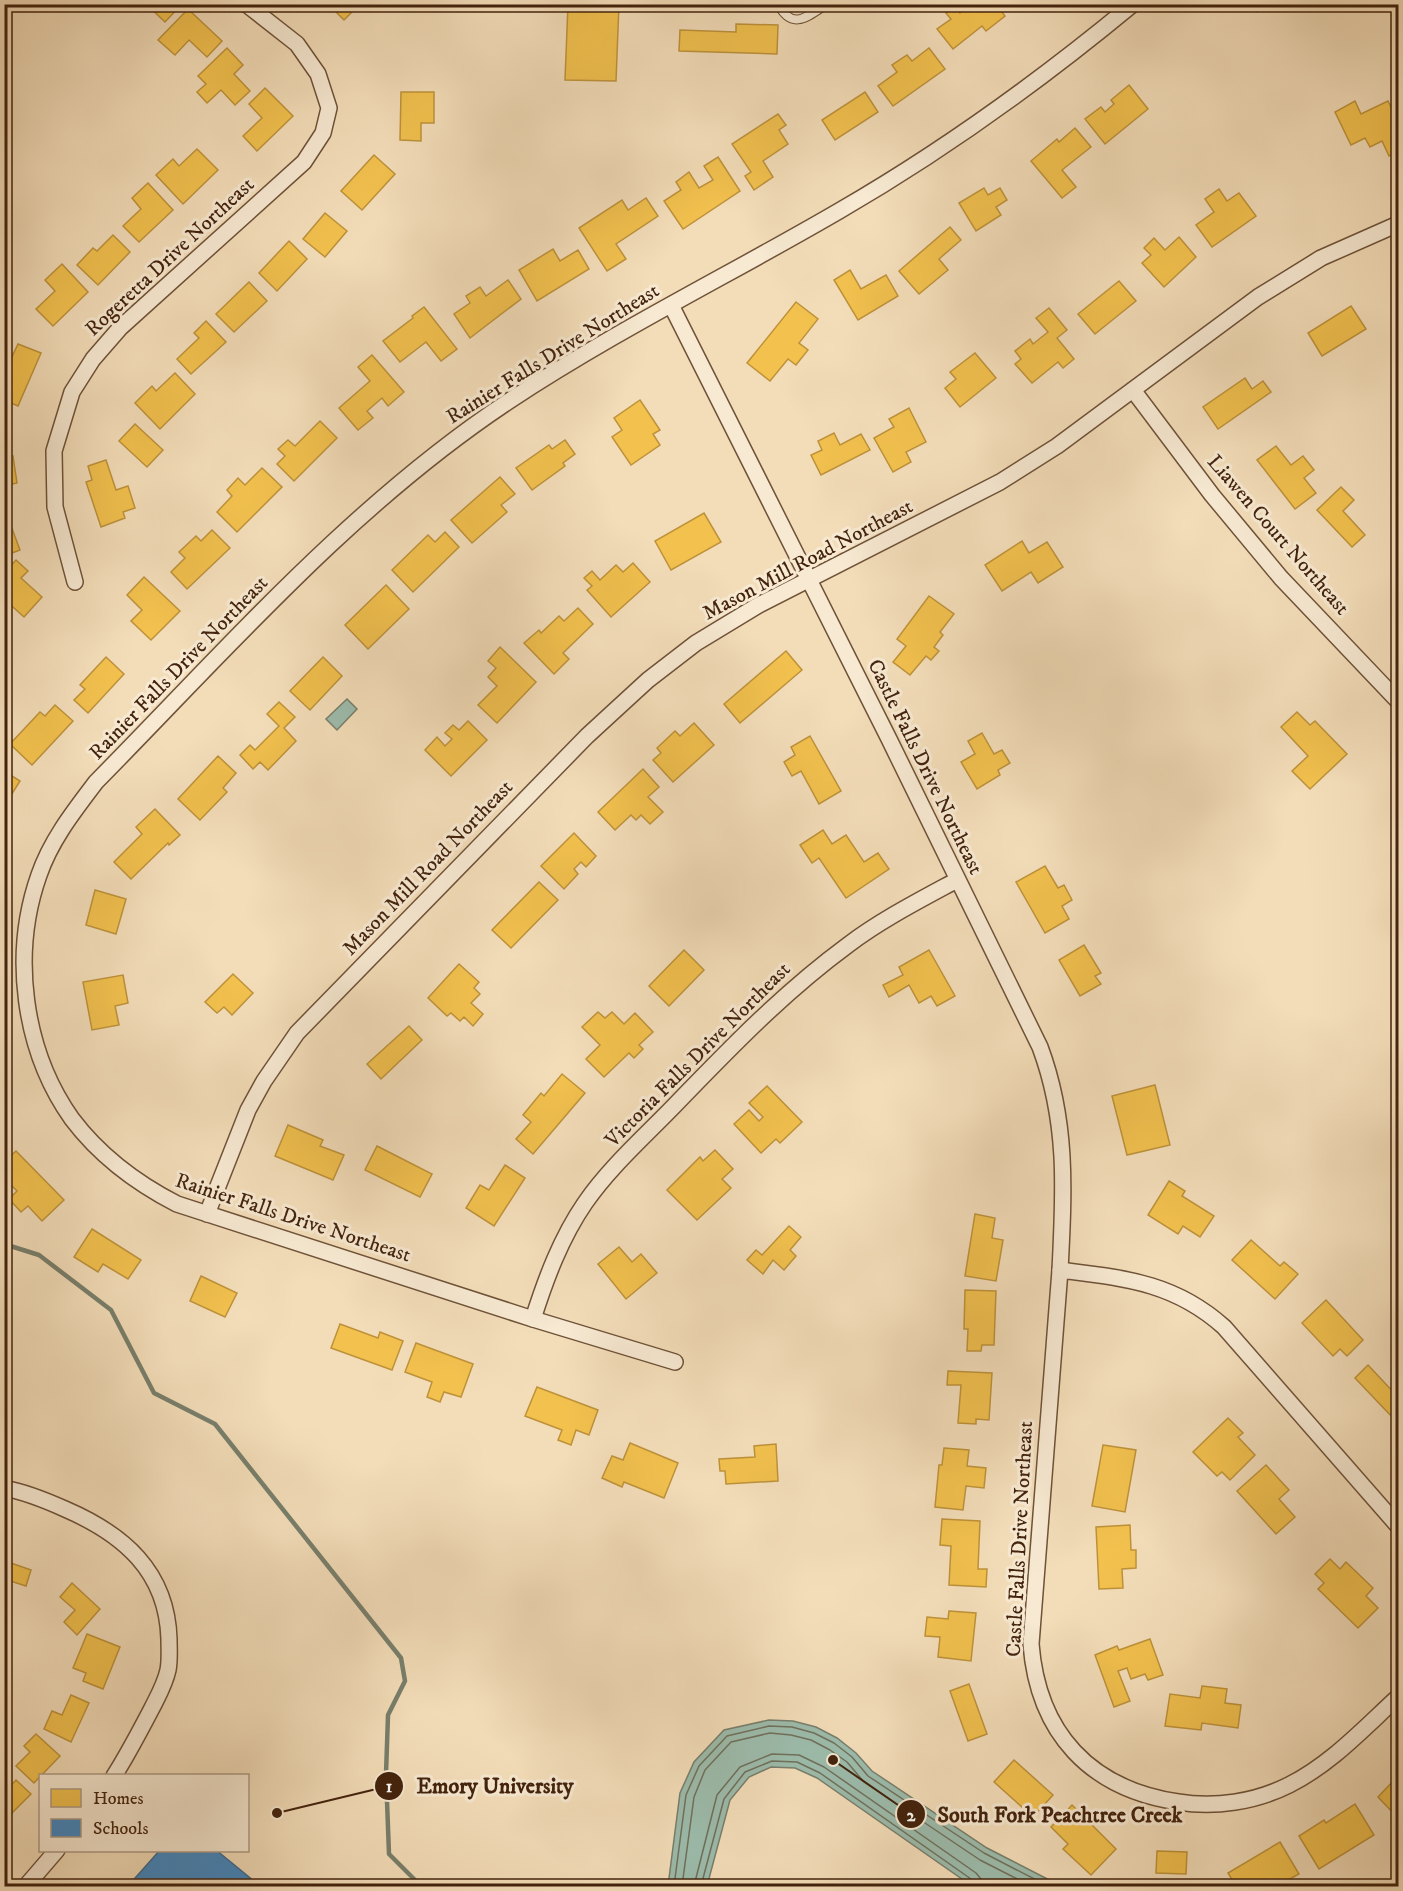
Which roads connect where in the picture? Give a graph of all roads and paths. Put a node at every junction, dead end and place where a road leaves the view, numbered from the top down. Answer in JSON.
{"nodes":[{"id":1,"x":246,"y":4,"type":"edge"},
{"id":2,"x":778,"y":4,"type":"edge"},
{"id":3,"x":827,"y":4,"type":"edge"},
{"id":4,"x":1133,"y":4,"type":"edge"},
{"id":5,"x":1398,"y":224,"type":"edge"},
{"id":6,"x":671,"y":305,"type":"junction"},
{"id":7,"x":1133,"y":390,"type":"junction"},
{"id":8,"x":809,"y":579,"type":"junction"},
{"id":9,"x":75,"y":582,"type":"dead end"},
{"id":10,"x":1398,"y":701,"type":"edge"},
{"id":11,"x":957,"y":880,"type":"junction"},
{"id":12,"x":207,"y":1214,"type":"junction"},
{"id":13,"x":1060,"y":1270,"type":"junction"},
{"id":14,"x":533,"y":1319,"type":"junction"},
{"id":15,"x":675,"y":1362,"type":"dead end"},
{"id":16,"x":4,"y":1488,"type":"edge"},
{"id":17,"x":1398,"y":1526,"type":"edge"},
{"id":18,"x":1398,"y":1697,"type":"edge"},
{"id":19,"x":115,"y":1774,"type":"edge"},
{"id":20,"x":56,"y":1852,"type":"edge"},
{"id":21,"x":26,"y":1887,"type":"edge"}],
"edges":[{"from":1,"to":9,"type":"street","name":"Rogeretta Drive Northeast"},
{"from":2,"to":3,"type":"lane"},
{"from":4,"to":6,"type":"street","name":"Rainier Falls Drive Northeast"},
{"from":5,"to":7,"type":"street","name":"Mason Mill Road Northeast"},
{"from":6,"to":8,"type":"street","name":"Castle Falls Drive Northeast"},
{"from":6,"to":12,"type":"street","name":"Rainier Falls Drive Northeast"},
{"from":7,"to":8,"type":"street","name":"Mason Mill Road Northeast"},
{"from":7,"to":10,"type":"street","name":"Liawen Court Northeast"},
{"from":8,"to":11,"type":"street","name":"Castle Falls Drive Northeast"},
{"from":8,"to":12,"type":"street","name":"Mason Mill Road Northeast"},
{"from":11,"to":13,"type":"street","name":"Castle Falls Drive Northeast"},
{"from":11,"to":14,"type":"street","name":"Victoria Falls Drive Northeast"},
{"from":12,"to":14,"type":"street","name":"Rainier Falls Drive Northeast"},
{"from":13,"to":17,"type":"street"},
{"from":13,"to":18,"type":"street","name":"Castle Falls Drive Northeast"},
{"from":14,"to":15,"type":"street","name":"Rainier Falls Drive Northeast"},
{"from":16,"to":19,"type":"street"},
{"from":20,"to":21,"type":"street"}]}
